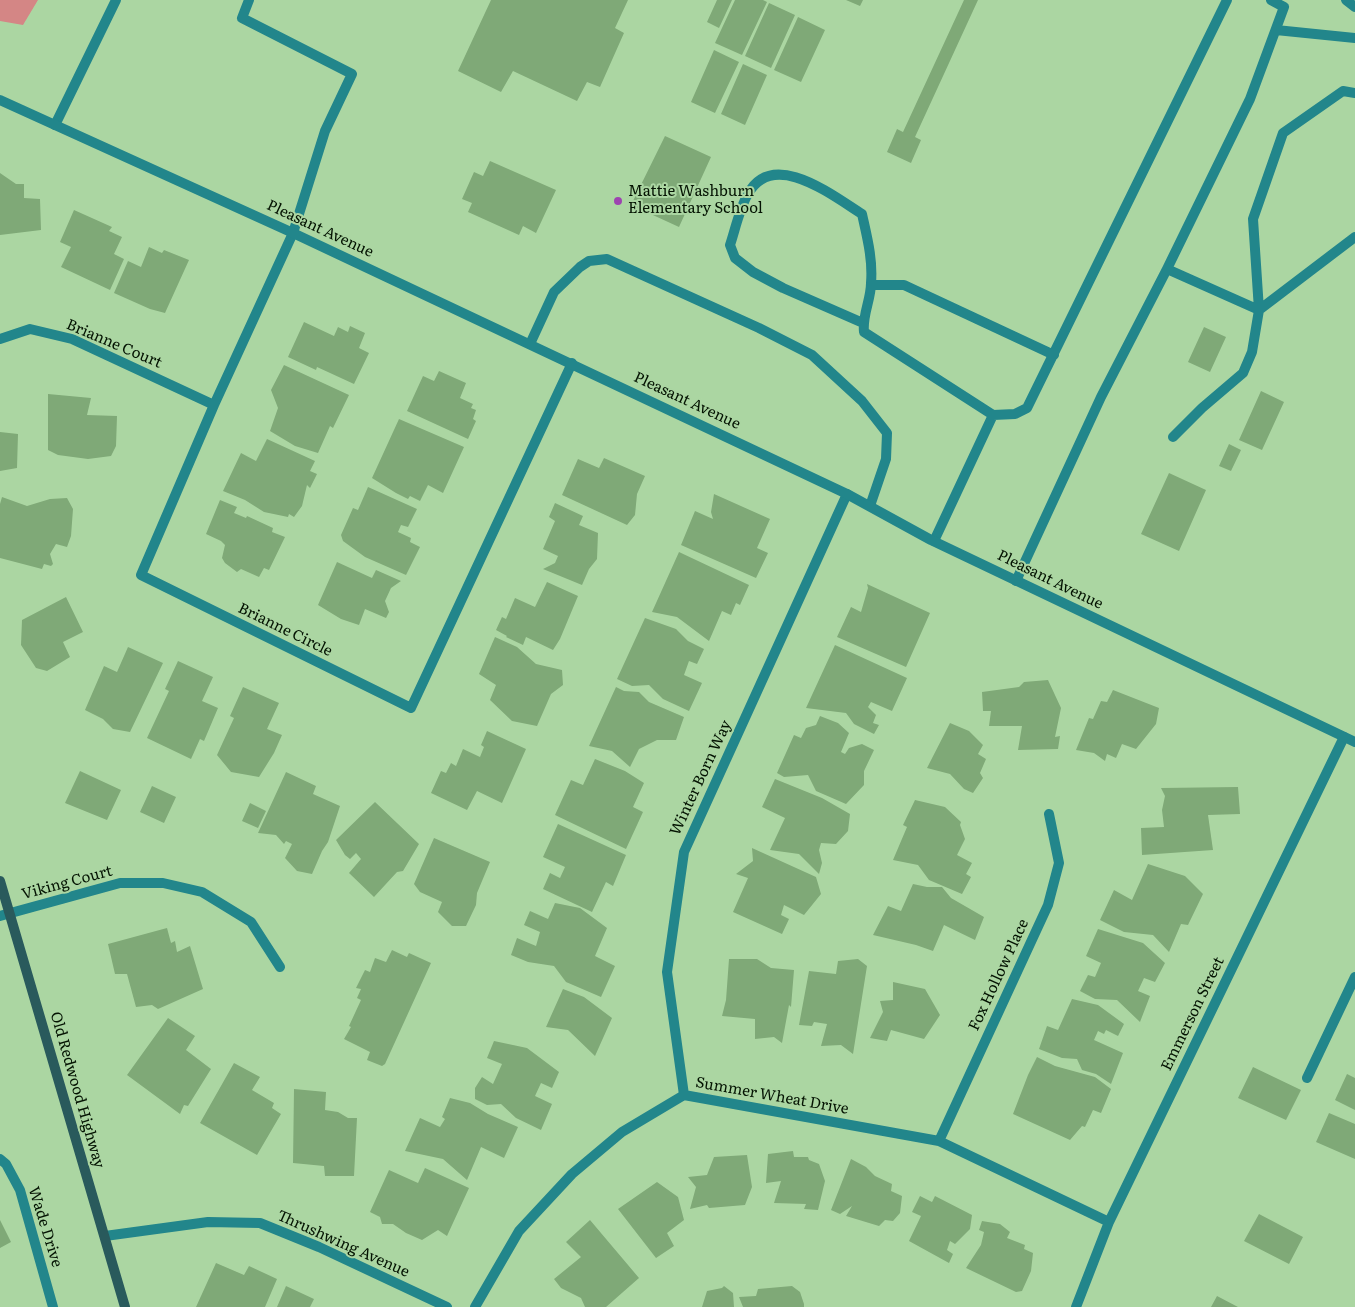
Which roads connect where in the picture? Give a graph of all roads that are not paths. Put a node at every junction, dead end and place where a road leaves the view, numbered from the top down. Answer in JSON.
{"nodes":[{"id":1,"x":116,"y":0,"type":"edge"},
{"id":2,"x":249,"y":0,"type":"edge"},
{"id":3,"x":1227,"y":0,"type":"edge"},
{"id":4,"x":1346,"y":0,"type":"edge"},
{"id":5,"x":1275,"y":1,"type":"edge"},
{"id":6,"x":1355,"y":7,"type":"edge"},
{"id":7,"x":1276,"y":30,"type":"junction"},
{"id":8,"x":1355,"y":38,"type":"edge"},
{"id":9,"x":1355,"y":94,"type":"edge"},
{"id":10,"x":0,"y":100,"type":"edge"},
{"id":11,"x":55,"y":125,"type":"junction"},
{"id":12,"x":293,"y":234,"type":"junction"},
{"id":13,"x":1355,"y":237,"type":"edge"},
{"id":14,"x":1168,"y":269,"type":"junction"},
{"id":15,"x":872,"y":285,"type":"junction"},
{"id":16,"x":1259,"y":310,"type":"junction"},
{"id":17,"x":863,"y":323,"type":"junction"},
{"id":18,"x":0,"y":339,"type":"edge"},
{"id":19,"x":530,"y":344,"type":"junction"},
{"id":20,"x":1054,"y":355,"type":"junction"},
{"id":21,"x":572,"y":363,"type":"junction"},
{"id":22,"x":214,"y":405,"type":"junction"},
{"id":23,"x":993,"y":415,"type":"junction"},
{"id":24,"x":1173,"y":437,"type":"dead end"},
{"id":25,"x":848,"y":494,"type":"junction"},
{"id":26,"x":870,"y":506,"type":"junction"},
{"id":27,"x":934,"y":542,"type":"junction"},
{"id":28,"x":1016,"y":581,"type":"junction"},
{"id":29,"x":1344,"y":737,"type":"junction"},
{"id":30,"x":1355,"y":742,"type":"edge"},
{"id":31,"x":1049,"y":814,"type":"dead end"},
{"id":32,"x":0,"y":881,"type":"edge"},
{"id":33,"x":5,"y":915,"type":"edge"},
{"id":34,"x":280,"y":967,"type":"dead end"},
{"id":35,"x":1355,"y":977,"type":"edge"},
{"id":36,"x":1307,"y":1078,"type":"dead end"},
{"id":37,"x":684,"y":1095,"type":"junction"},
{"id":38,"x":939,"y":1141,"type":"junction"},
{"id":39,"x":0,"y":1159,"type":"edge"},
{"id":40,"x":1109,"y":1222,"type":"junction"},
{"id":41,"x":105,"y":1236,"type":"junction"},
{"id":42,"x":53,"y":1307,"type":"edge"},
{"id":43,"x":125,"y":1307,"type":"edge"},
{"id":44,"x":447,"y":1307,"type":"edge"},
{"id":45,"x":475,"y":1307,"type":"edge"},
{"id":46,"x":1076,"y":1307,"type":"edge"}],
"edges":[{"from":1,"to":11,"type":"street"},
{"from":2,"to":12,"type":"street","name":"Brianne Circle"},
{"from":3,"to":20,"type":"street"},
{"from":4,"to":6,"type":"street"},
{"from":5,"to":7,"type":"street"},
{"from":7,"to":8,"type":"street"},
{"from":7,"to":14,"type":"street"},
{"from":9,"to":16,"type":"street"},
{"from":10,"to":11,"type":"street","name":"Pleasant Avenue"},
{"from":11,"to":12,"type":"street","name":"Pleasant Avenue"},
{"from":12,"to":19,"type":"street","name":"Pleasant Avenue"},
{"from":12,"to":22,"type":"street","name":"Brianne Circle"},
{"from":13,"to":16,"type":"street"},
{"from":14,"to":16,"type":"street"},
{"from":14,"to":28,"type":"street"},
{"from":15,"to":17,"type":"street"},
{"from":15,"to":17,"type":"street"},
{"from":15,"to":20,"type":"street"},
{"from":16,"to":24,"type":"street"},
{"from":17,"to":23,"type":"street"},
{"from":18,"to":22,"type":"street","name":"Brianne Court"},
{"from":19,"to":21,"type":"street","name":"Pleasant Avenue"},
{"from":19,"to":26,"type":"street"},
{"from":20,"to":23,"type":"street"},
{"from":21,"to":22,"type":"street","name":"Brianne Circle"},
{"from":21,"to":25,"type":"street","name":"Pleasant Avenue"},
{"from":23,"to":27,"type":"street"},
{"from":25,"to":26,"type":"street","name":"Pleasant Avenue"},
{"from":25,"to":37,"type":"street","name":"Winter Born Way"},
{"from":26,"to":27,"type":"street","name":"Pleasant Avenue"},
{"from":27,"to":28,"type":"street","name":"Pleasant Avenue"},
{"from":28,"to":29,"type":"street","name":"Pleasant Avenue"},
{"from":29,"to":30,"type":"street","name":"Pleasant Avenue"},
{"from":29,"to":40,"type":"street","name":"Emmerson Street"},
{"from":31,"to":38,"type":"street","name":"Fox Hollow Place"},
{"from":32,"to":33,"type":"main road","name":"Old Redwood Highway"},
{"from":33,"to":34,"type":"street","name":"Viking Court"},
{"from":33,"to":41,"type":"main road","name":"Old Redwood Highway"},
{"from":35,"to":36,"type":"street"},
{"from":37,"to":38,"type":"street","name":"Summer Wheat Drive"},
{"from":37,"to":45,"type":"street","name":"Summer Wheat Drive"},
{"from":38,"to":40,"type":"street","name":"Summer Wheat Drive"},
{"from":39,"to":42,"type":"street","name":"Wade Drive"},
{"from":40,"to":46,"type":"street","name":"Emmerson Street"},
{"from":41,"to":43,"type":"main road","name":"Old Redwood Highway"},
{"from":41,"to":44,"type":"street","name":"Thrushwing Avenue"}]}
